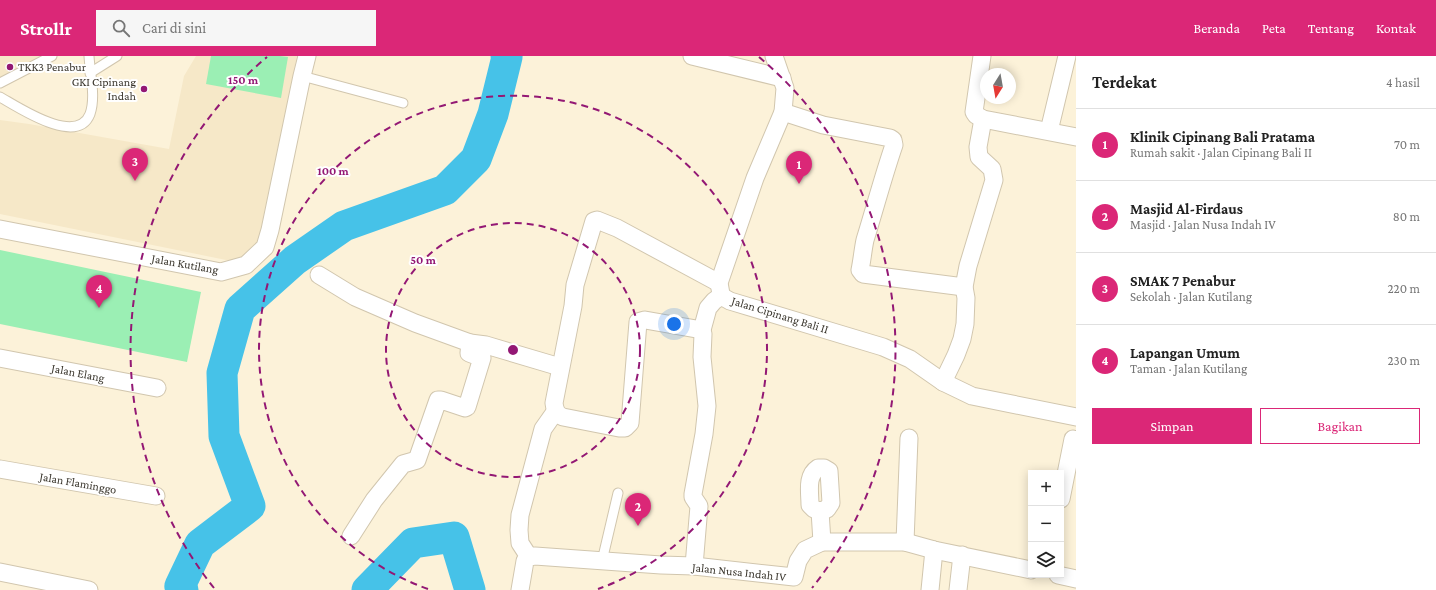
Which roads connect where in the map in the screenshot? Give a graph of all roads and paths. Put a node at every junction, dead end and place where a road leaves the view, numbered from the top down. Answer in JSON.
{"nodes":[{"id":1,"x":52,"y":56,"type":"edge"},
{"id":2,"x":89,"y":56,"type":"edge"},
{"id":3,"x":117,"y":56,"type":"edge"},
{"id":4,"x":307,"y":56,"type":"edge"},
{"id":5,"x":692,"y":56,"type":"edge"},
{"id":6,"x":774,"y":56,"type":"edge"},
{"id":7,"x":982,"y":56,"type":"edge"},
{"id":8,"x":1067,"y":56,"type":"edge"},
{"id":9,"x":90,"y":73,"type":"junction"},
{"id":10,"x":302,"y":76,"type":"junction"},
{"id":11,"x":782,"y":78,"type":"junction"},
{"id":12,"x":0,"y":83,"type":"edge"},
{"id":13,"x":0,"y":97,"type":"edge"},
{"id":14,"x":403,"y":103,"type":"dead end"},
{"id":15,"x":783,"y":112,"type":"junction"},
{"id":16,"x":979,"y":113,"type":"junction"},
{"id":17,"x":1049,"y":131,"type":"junction"},
{"id":18,"x":1076,"y":137,"type":"edge"},
{"id":19,"x":0,"y":230,"type":"edge"},
{"id":20,"x":319,"y":275,"type":"dead end"},
{"id":21,"x":964,"y":287,"type":"junction"},
{"id":22,"x":720,"y":289,"type":"junction"},
{"id":23,"x":702,"y":330,"type":"junction"},
{"id":24,"x":470,"y":343,"type":"junction"},
{"id":25,"x":0,"y":358,"type":"edge"},
{"id":26,"x":560,"y":367,"type":"junction"},
{"id":27,"x":943,"y":382,"type":"junction"},
{"id":28,"x":157,"y":388,"type":"dead end"},
{"id":29,"x":555,"y":412,"type":"junction"},
{"id":30,"x":1076,"y":417,"type":"edge"},
{"id":31,"x":910,"y":438,"type":"dead end"},
{"id":32,"x":1073,"y":439,"type":"dead end"},
{"id":33,"x":0,"y":469,"type":"edge"},
{"id":34,"x":1064,"y":484,"type":"edge"},
{"id":35,"x":618,"y":492,"type":"dead end"},
{"id":36,"x":156,"y":496,"type":"dead end"},
{"id":37,"x":820,"y":511,"type":"dead end"},
{"id":38,"x":351,"y":536,"type":"dead end"},
{"id":39,"x":822,"y":542,"type":"junction"},
{"id":40,"x":905,"y":542,"type":"junction"},
{"id":41,"x":934,"y":550,"type":"junction"},
{"id":42,"x":962,"y":555,"type":"junction"},
{"id":43,"x":527,"y":559,"type":"junction"},
{"id":44,"x":602,"y":561,"type":"junction"},
{"id":45,"x":694,"y":566,"type":"junction"},
{"id":46,"x":1028,"y":569,"type":"edge"},
{"id":47,"x":0,"y":572,"type":"edge"},
{"id":48,"x":1064,"y":576,"type":"edge"},
{"id":49,"x":1076,"y":579,"type":"edge"},
{"id":50,"x":794,"y":584,"type":"edge"},
{"id":51,"x":89,"y":590,"type":"edge"},
{"id":52,"x":520,"y":590,"type":"edge"},
{"id":53,"x":930,"y":590,"type":"edge"},
{"id":54,"x":958,"y":590,"type":"edge"}],
"edges":[{"from":1,"to":12,"type":"lane"},
{"from":2,"to":9,"type":"lane"},
{"from":3,"to":9,"type":"lane"},
{"from":4,"to":10,"type":"street","name":"Jalan Kutilang"},
{"from":5,"to":11,"type":"street"},
{"from":6,"to":11,"type":"street"},
{"from":7,"to":16,"type":"street"},
{"from":8,"to":17,"type":"street"},
{"from":9,"to":13,"type":"lane"},
{"from":10,"to":14,"type":"lane"},
{"from":10,"to":19,"type":"street","name":"Jalan Kutilang"},
{"from":11,"to":15,"type":"street"},
{"from":15,"to":21,"type":"street"},
{"from":15,"to":22,"type":"street"},
{"from":16,"to":17,"type":"street"},
{"from":16,"to":21,"type":"street"},
{"from":17,"to":18,"type":"street"},
{"from":20,"to":24,"type":"street"},
{"from":21,"to":27,"type":"street"},
{"from":22,"to":23,"type":"street"},
{"from":22,"to":26,"type":"street","name":"Jalan Cipinang Bali II"},
{"from":22,"to":27,"type":"street","name":"Jalan Cipinang Bali II"},
{"from":23,"to":29,"type":"street"},
{"from":23,"to":45,"type":"street"},
{"from":24,"to":26,"type":"street"},
{"from":24,"to":38,"type":"street"},
{"from":25,"to":28,"type":"street","name":"Jalan Elang"},
{"from":26,"to":29,"type":"street"},
{"from":27,"to":30,"type":"street","name":"Jalan Cipinang Bali II"},
{"from":29,"to":43,"type":"street"},
{"from":31,"to":40,"type":"street"},
{"from":32,"to":34,"type":"street"},
{"from":33,"to":36,"type":"street","name":"Jalan Flaminggo"},
{"from":35,"to":44,"type":"lane"},
{"from":37,"to":39,"type":"street"},
{"from":39,"to":40,"type":"street","name":"Jalan Nusa Indah IV"},
{"from":39,"to":50,"type":"street","name":"Jalan Nusa Indah IV"},
{"from":40,"to":41,"type":"street","name":"Jalan Nusa Indah IV"},
{"from":41,"to":42,"type":"street","name":"Jalan Nusa Indah IV"},
{"from":41,"to":53,"type":"street"},
{"from":42,"to":46,"type":"street","name":"Jalan Nusa Indah IV"},
{"from":42,"to":54,"type":"street"},
{"from":43,"to":44,"type":"street","name":"Jalan Nusa Indah IV"},
{"from":43,"to":52,"type":"street"},
{"from":44,"to":45,"type":"street","name":"Jalan Nusa Indah IV"},
{"from":45,"to":50,"type":"street","name":"Jalan Nusa Indah IV"},
{"from":47,"to":51,"type":"street"},
{"from":48,"to":49,"type":"street"}]}
